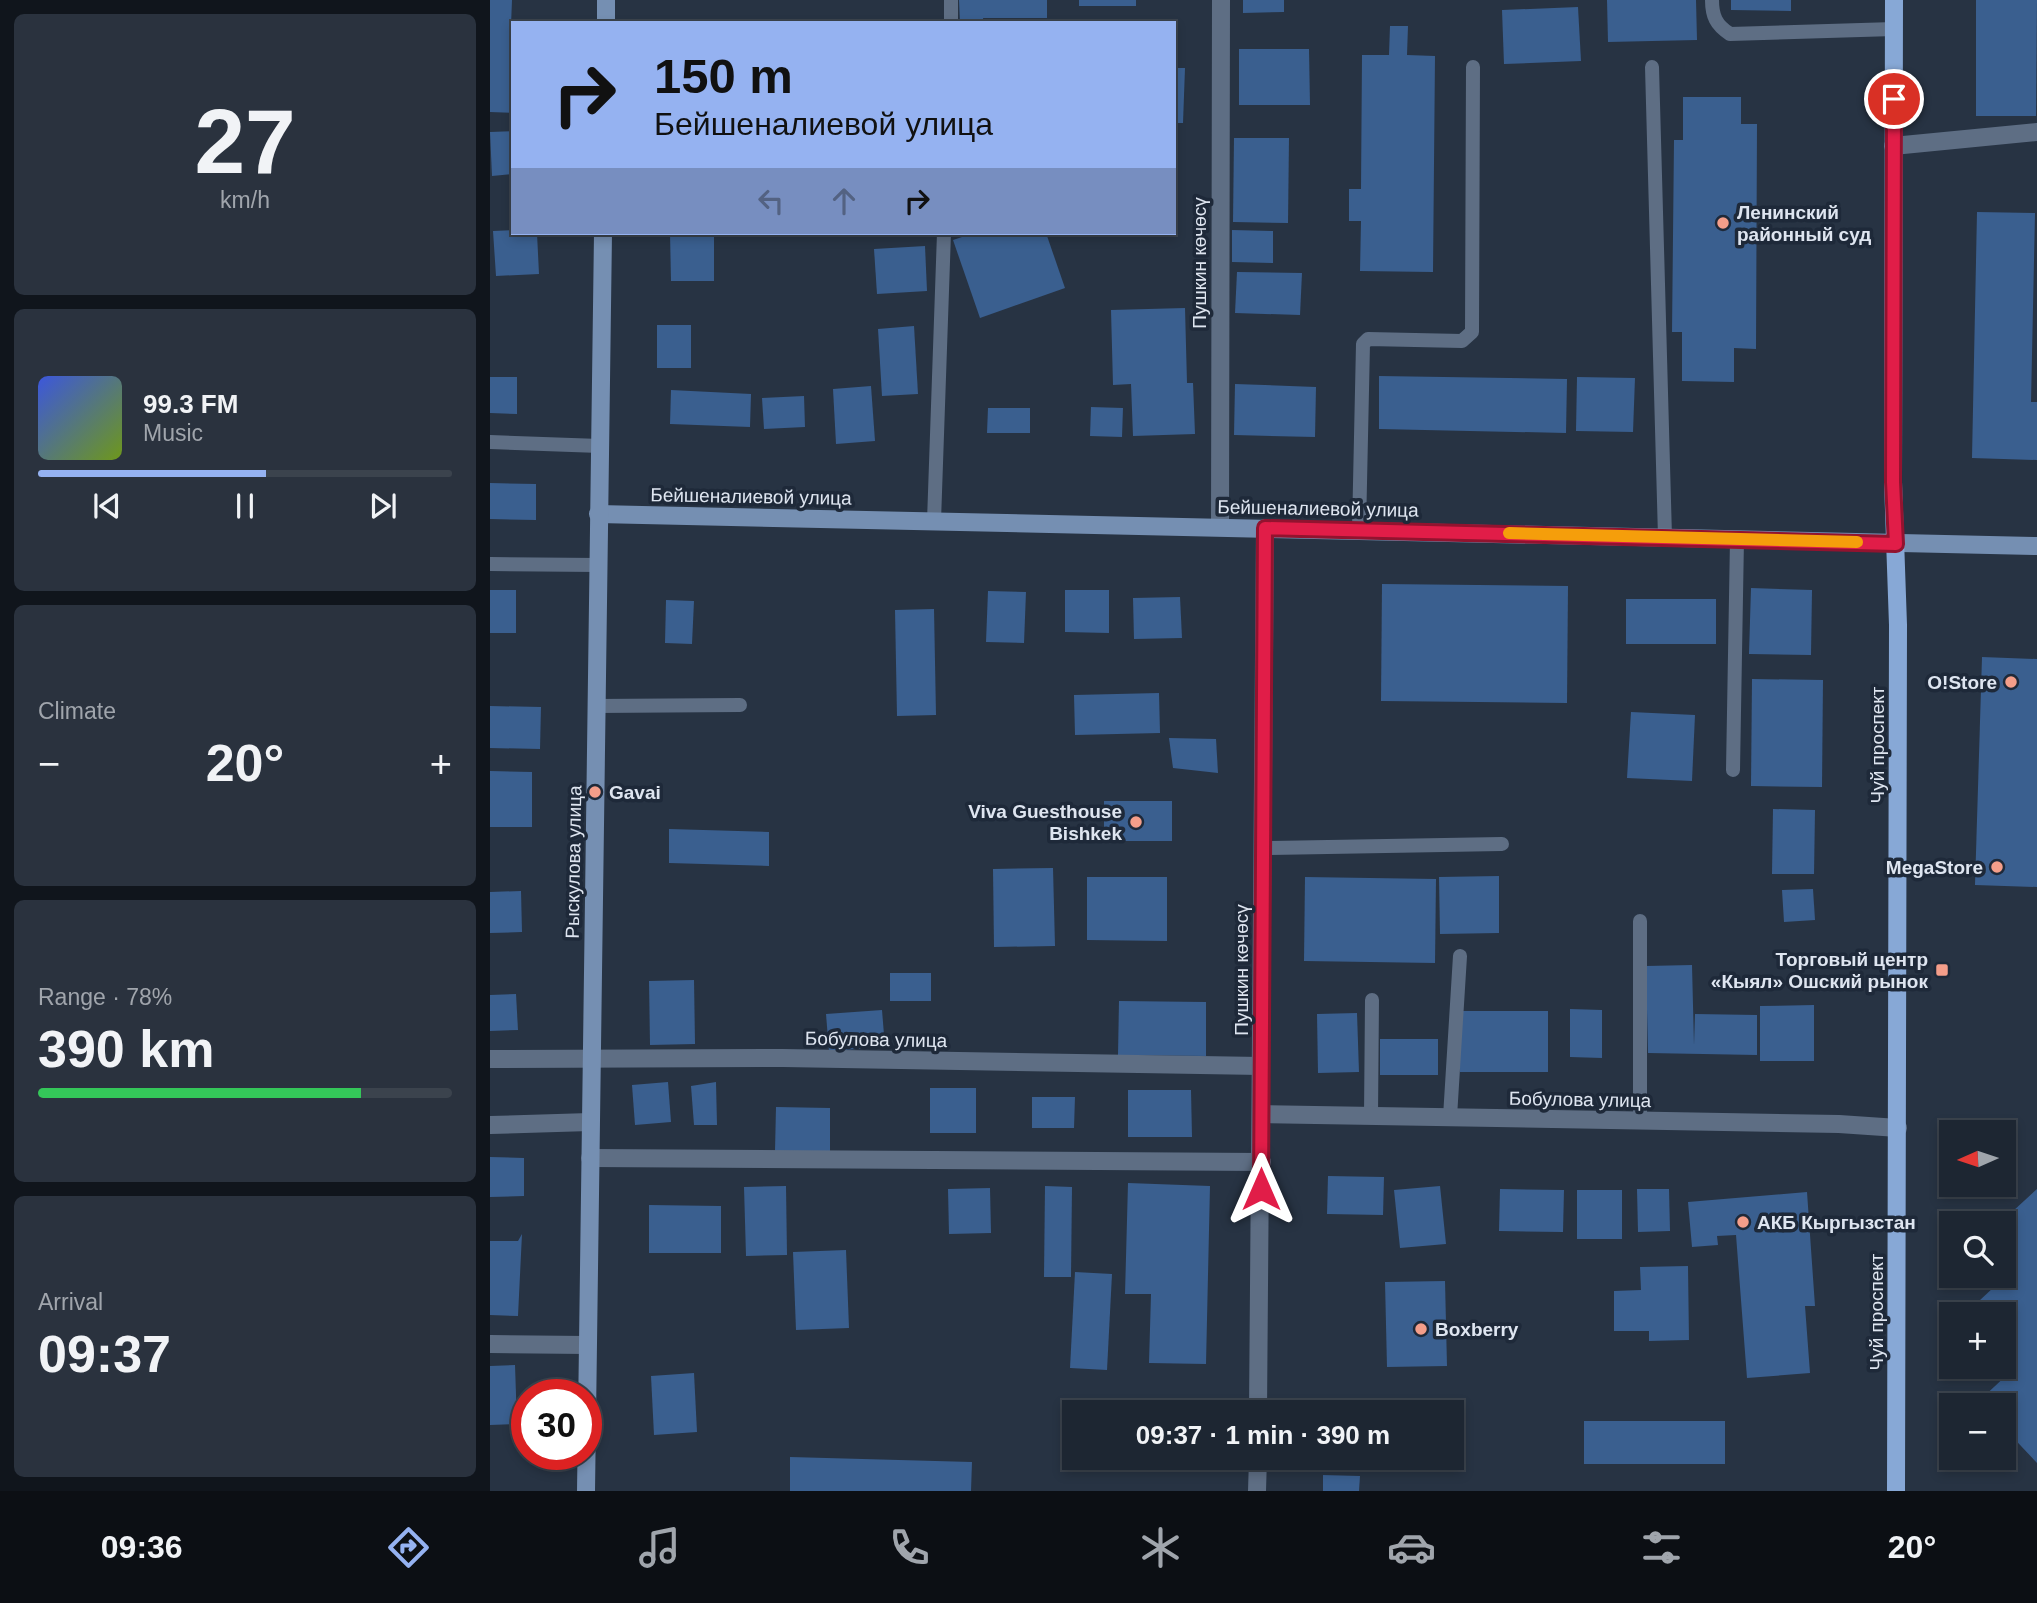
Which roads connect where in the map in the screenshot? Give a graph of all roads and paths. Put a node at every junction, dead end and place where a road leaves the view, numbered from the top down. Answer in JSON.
{"nodes":[{"id":1,"x":606,"y":0,"type":"edge"},
{"id":2,"x":951,"y":0,"type":"edge"},
{"id":3,"x":1221,"y":0,"type":"edge"},
{"id":4,"x":1712,"y":0,"type":"edge"},
{"id":5,"x":1894,"y":0,"type":"edge"},
{"id":6,"x":606,"y":21,"type":"edge"},
{"id":7,"x":951,"y":21,"type":"edge"},
{"id":8,"x":1894,"y":29,"type":"junction"},
{"id":9,"x":1473,"y":67,"type":"dead end"},
{"id":10,"x":1652,"y":67,"type":"dead end"},
{"id":11,"x":2037,"y":132,"type":"edge"},
{"id":12,"x":1894,"y":146,"type":"junction"},
{"id":13,"x":603,"y":235,"type":"edge"},
{"id":14,"x":944,"y":235,"type":"edge"},
{"id":15,"x":490,"y":442,"type":"edge"},
{"id":16,"x":600,"y":446,"type":"junction"},
{"id":17,"x":598,"y":514,"type":"junction"},
{"id":18,"x":934,"y":521,"type":"junction"},
{"id":19,"x":1220,"y":527,"type":"junction"},
{"id":20,"x":1265,"y":528,"type":"junction"},
{"id":21,"x":1360,"y":530,"type":"junction"},
{"id":22,"x":1665,"y":537,"type":"junction"},
{"id":23,"x":1737,"y":539,"type":"junction"},
{"id":24,"x":1896,"y":544,"type":"junction"},
{"id":25,"x":2037,"y":546,"type":"edge"},
{"id":26,"x":490,"y":564,"type":"edge"},
{"id":27,"x":598,"y":565,"type":"junction"},
{"id":28,"x":740,"y":705,"type":"dead end"},
{"id":29,"x":596,"y":706,"type":"junction"},
{"id":30,"x":1733,"y":770,"type":"dead end"},
{"id":31,"x":1502,"y":844,"type":"dead end"},
{"id":32,"x":1263,"y":848,"type":"junction"},
{"id":33,"x":1640,"y":920,"type":"dead end"},
{"id":34,"x":1460,"y":956,"type":"dead end"},
{"id":35,"x":1372,"y":1000,"type":"dead end"},
{"id":36,"x":591,"y":1057,"type":"junction"},
{"id":37,"x":490,"y":1059,"type":"edge"},
{"id":38,"x":1261,"y":1066,"type":"junction"},
{"id":39,"x":1261,"y":1114,"type":"junction"},
{"id":40,"x":1371,"y":1116,"type":"junction"},
{"id":41,"x":1450,"y":1117,"type":"junction"},
{"id":42,"x":1640,"y":1121,"type":"junction"},
{"id":43,"x":590,"y":1122,"type":"junction"},
{"id":44,"x":490,"y":1125,"type":"edge"},
{"id":45,"x":1898,"y":1128,"type":"junction"},
{"id":46,"x":590,"y":1158,"type":"junction"},
{"id":47,"x":1262,"y":1162,"type":"junction"},
{"id":48,"x":490,"y":1344,"type":"edge"},
{"id":49,"x":587,"y":1345,"type":"junction"},
{"id":50,"x":1258,"y":1400,"type":"edge"},
{"id":51,"x":1258,"y":1470,"type":"edge"},
{"id":52,"x":586,"y":1491,"type":"edge"},
{"id":53,"x":1257,"y":1491,"type":"edge"},
{"id":54,"x":1896,"y":1491,"type":"edge"}],
"edges":[{"from":1,"to":6,"type":"street"},
{"from":2,"to":7,"type":"lane"},
{"from":3,"to":19,"type":"street","name":"Пушкин көчөсү"},
{"from":4,"to":8,"type":"lane"},
{"from":5,"to":8,"type":"main road","name":"Чуй проспект"},
{"from":8,"to":12,"type":"main road","name":"Чуй проспект"},
{"from":9,"to":21,"type":"lane"},
{"from":10,"to":22,"type":"lane"},
{"from":11,"to":12,"type":"street"},
{"from":12,"to":24,"type":"main road","name":"Чуй проспект"},
{"from":13,"to":16,"type":"street","name":"Рыскулова улица"},
{"from":14,"to":18,"type":"lane"},
{"from":15,"to":16,"type":"lane"},
{"from":16,"to":17,"type":"street","name":"Рыскулова улица"},
{"from":17,"to":18,"type":"street","name":"Бейшеналиевой улица"},
{"from":17,"to":27,"type":"street","name":"Рыскулова улица"},
{"from":18,"to":19,"type":"street","name":"Бейшеналиевой улица"},
{"from":19,"to":20,"type":"street","name":"Бейшеналиевой улица"},
{"from":20,"to":21,"type":"street","name":"Бейшеналиевой улица"},
{"from":20,"to":32,"type":"street","name":"Пушкин көчөсү"},
{"from":21,"to":22,"type":"street","name":"Бейшеналиевой улица"},
{"from":22,"to":23,"type":"street","name":"Бейшеналиевой улица"},
{"from":23,"to":24,"type":"street","name":"Бейшеналиевой улица"},
{"from":23,"to":30,"type":"lane"},
{"from":24,"to":25,"type":"street","name":"Бейшеналиевой улица"},
{"from":24,"to":45,"type":"main road","name":"Чуй проспект"},
{"from":26,"to":27,"type":"lane"},
{"from":27,"to":29,"type":"street","name":"Рыскулова улица"},
{"from":28,"to":29,"type":"lane"},
{"from":29,"to":36,"type":"street","name":"Рыскулова улица"},
{"from":31,"to":32,"type":"lane"},
{"from":32,"to":38,"type":"street","name":"Пушкин көчөсү"},
{"from":33,"to":42,"type":"lane"},
{"from":34,"to":41,"type":"lane"},
{"from":35,"to":40,"type":"lane"},
{"from":36,"to":37,"type":"street","name":"Бобулова улица"},
{"from":36,"to":38,"type":"street","name":"Бобулова улица"},
{"from":36,"to":43,"type":"street","name":"Рыскулова улица"},
{"from":38,"to":39,"type":"street","name":"Пушкин көчөсү"},
{"from":39,"to":40,"type":"street","name":"Бобулова улица"},
{"from":39,"to":47,"type":"street","name":"Пушкин көчөсү"},
{"from":40,"to":41,"type":"street","name":"Бобулова улица"},
{"from":41,"to":42,"type":"street","name":"Бобулова улица"},
{"from":42,"to":45,"type":"street","name":"Бобулова улица"},
{"from":43,"to":44,"type":"street"},
{"from":43,"to":46,"type":"street","name":"Рыскулова улица"},
{"from":45,"to":54,"type":"main road","name":"Чуй проспект"},
{"from":46,"to":47,"type":"street"},
{"from":46,"to":49,"type":"street","name":"Рыскулова улица"},
{"from":47,"to":50,"type":"street","name":"Пушкин көчөсү"},
{"from":48,"to":49,"type":"street"},
{"from":49,"to":52,"type":"street","name":"Рыскулова улица"},
{"from":51,"to":53,"type":"street"}]}
